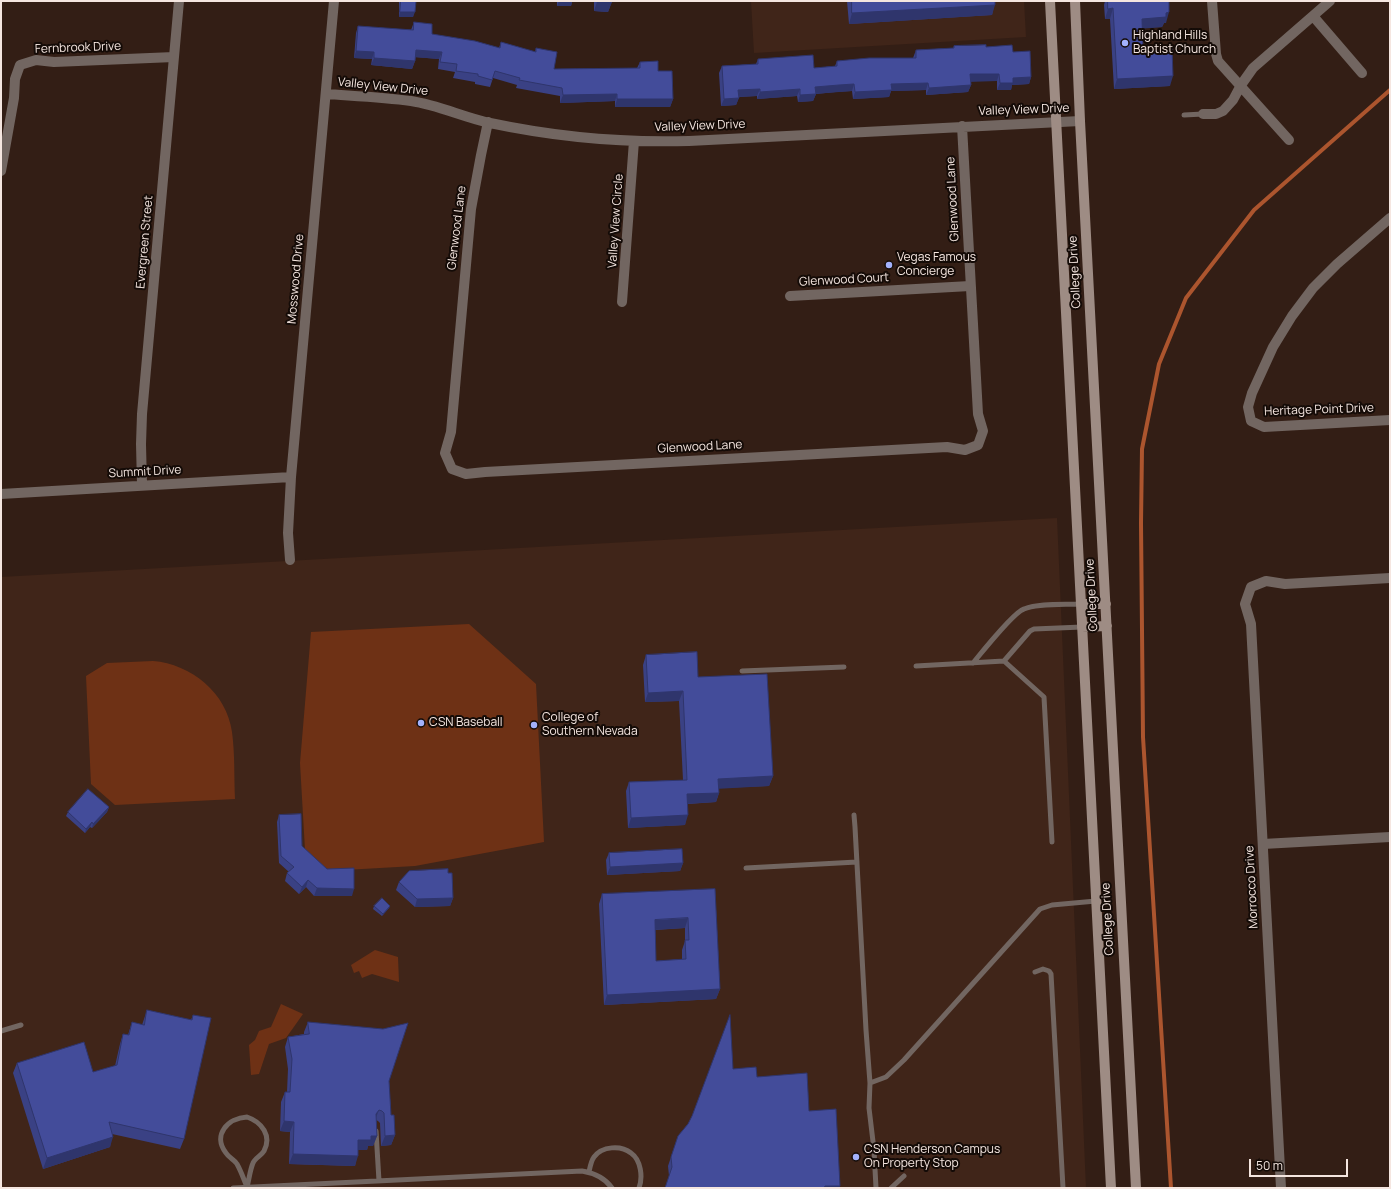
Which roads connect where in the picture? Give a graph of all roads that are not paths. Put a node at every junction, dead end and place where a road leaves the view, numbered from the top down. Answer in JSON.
{"nodes":[{"id":1,"x":179,"y":1,"type":"edge"},
{"id":2,"x":334,"y":1,"type":"edge"},
{"id":3,"x":1050,"y":1,"type":"edge"},
{"id":4,"x":1212,"y":1,"type":"edge"},
{"id":5,"x":1330,"y":1,"type":"edge"},
{"id":6,"x":1074,"y":4,"type":"edge"},
{"id":7,"x":1313,"y":16,"type":"junction"},
{"id":8,"x":174,"y":57,"type":"junction"},
{"id":9,"x":1362,"y":73,"type":"dead end"},
{"id":10,"x":1241,"y":85,"type":"junction"},
{"id":11,"x":326,"y":94,"type":"junction"},
{"id":12,"x":1203,"y":114,"type":"joint"},
{"id":13,"x":1184,"y":116,"type":"dead end"},
{"id":14,"x":1080,"y":121,"type":"junction"},
{"id":15,"x":488,"y":122,"type":"junction"},
{"id":16,"x":1057,"y":122,"type":"junction"},
{"id":17,"x":962,"y":126,"type":"junction"},
{"id":18,"x":1289,"y":140,"type":"dead end"},
{"id":19,"x":634,"y":141,"type":"junction"},
{"id":20,"x":1,"y":171,"type":"edge"},
{"id":21,"x":1390,"y":218,"type":"edge"},
{"id":22,"x":970,"y":286,"type":"junction"},
{"id":23,"x":790,"y":296,"type":"dead end"},
{"id":24,"x":622,"y":302,"type":"dead end"},
{"id":25,"x":1390,"y":420,"type":"edge"},
{"id":26,"x":291,"y":477,"type":"junction"},
{"id":27,"x":142,"y":485,"type":"junction"},
{"id":28,"x":1,"y":494,"type":"edge"},
{"id":29,"x":290,"y":560,"type":"dead end"},
{"id":30,"x":1390,"y":578,"type":"edge"},
{"id":31,"x":1080,"y":604,"type":"junction"},
{"id":32,"x":1106,"y":604,"type":"junction"},
{"id":33,"x":1107,"y":626,"type":"junction"},
{"id":34,"x":1082,"y":627,"type":"junction"},
{"id":35,"x":1004,"y":661,"type":"junction"},
{"id":36,"x":973,"y":663,"type":"junction"},
{"id":37,"x":844,"y":666,"type":"dead end"},
{"id":38,"x":916,"y":666,"type":"dead end"},
{"id":39,"x":742,"y":671,"type":"dead end"},
{"id":40,"x":854,"y":815,"type":"dead end"},
{"id":41,"x":1390,"y":837,"type":"edge"},
{"id":42,"x":1052,"y":842,"type":"dead end"},
{"id":43,"x":1263,"y":844,"type":"junction"},
{"id":44,"x":857,"y":862,"type":"junction"},
{"id":45,"x":746,"y":868,"type":"dead end"},
{"id":46,"x":1096,"y":901,"type":"junction"},
{"id":47,"x":1035,"y":972,"type":"dead end"},
{"id":48,"x":21,"y":1025,"type":"dead end"},
{"id":49,"x":1,"y":1031,"type":"edge"},
{"id":50,"x":870,"y":1083,"type":"junction"},
{"id":51,"x":376,"y":1124,"type":"edge"},
{"id":52,"x":589,"y":1172,"type":"junction"},
{"id":53,"x":904,"y":1176,"type":"dead end"},
{"id":54,"x":379,"y":1181,"type":"junction"},
{"id":55,"x":233,"y":1188,"type":"edge"},
{"id":56,"x":247,"y":1188,"type":"edge"},
{"id":57,"x":612,"y":1188,"type":"edge"},
{"id":58,"x":640,"y":1188,"type":"edge"},
{"id":59,"x":876,"y":1188,"type":"edge"},
{"id":60,"x":891,"y":1188,"type":"edge"},
{"id":61,"x":1063,"y":1188,"type":"edge"},
{"id":62,"x":1111,"y":1188,"type":"edge"},
{"id":63,"x":1136,"y":1188,"type":"edge"},
{"id":64,"x":1281,"y":1188,"type":"edge"}],
"edges":[{"from":1,"to":8,"type":"street","name":"Evergreen Street"},
{"from":2,"to":11,"type":"street","name":"Mosswood Drive"},
{"from":3,"to":16,"type":"main road","name":"College Drive"},
{"from":4,"to":10,"type":"street"},
{"from":5,"to":7,"type":"street"},
{"from":6,"to":14,"type":"main road","name":"College Drive"},
{"from":7,"to":9,"type":"street"},
{"from":7,"to":10,"type":"street"},
{"from":8,"to":20,"type":"street","name":"Fernbrook Drive"},
{"from":8,"to":27,"type":"street","name":"Evergreen Street"},
{"from":10,"to":12,"type":"street"},
{"from":10,"to":18,"type":"street"},
{"from":11,"to":15,"type":"street","name":"Valley View Drive"},
{"from":11,"to":26,"type":"street","name":"Mosswood Drive"},
{"from":12,"to":13,"type":"lane"},
{"from":14,"to":16,"type":"street","name":"Valley View Drive"},
{"from":14,"to":32,"type":"main road","name":"College Drive"},
{"from":15,"to":19,"type":"street","name":"Valley View Drive"},
{"from":15,"to":22,"type":"street","name":"Glenwood Lane"},
{"from":16,"to":17,"type":"street","name":"Valley View Drive"},
{"from":16,"to":31,"type":"main road","name":"College Drive"},
{"from":17,"to":19,"type":"street","name":"Valley View Drive"},
{"from":17,"to":22,"type":"street","name":"Glenwood Lane"},
{"from":19,"to":24,"type":"street","name":"Valley View Circle"},
{"from":21,"to":25,"type":"street","name":"Heritage Point Drive"},
{"from":22,"to":23,"type":"street","name":"Glenwood Court"},
{"from":26,"to":27,"type":"street","name":"Summit Drive"},
{"from":26,"to":29,"type":"street","name":"Mosswood Drive"},
{"from":27,"to":28,"type":"street","name":"Summit Drive"},
{"from":30,"to":43,"type":"street","name":"Morrocco Drive"},
{"from":31,"to":32,"type":"main road"},
{"from":31,"to":34,"type":"main road","name":"College Drive"},
{"from":31,"to":36,"type":"lane"},
{"from":32,"to":33,"type":"main road","name":"College Drive"},
{"from":33,"to":34,"type":"main road"},
{"from":33,"to":63,"type":"main road","name":"College Drive"},
{"from":34,"to":35,"type":"lane"},
{"from":34,"to":46,"type":"main road","name":"College Drive"},
{"from":35,"to":36,"type":"lane"},
{"from":35,"to":42,"type":"lane"},
{"from":36,"to":38,"type":"lane"},
{"from":37,"to":39,"type":"lane"},
{"from":40,"to":44,"type":"lane"},
{"from":41,"to":43,"type":"street"},
{"from":43,"to":64,"type":"street","name":"Morrocco Drive"},
{"from":44,"to":45,"type":"lane"},
{"from":44,"to":50,"type":"lane"},
{"from":46,"to":50,"type":"lane"},
{"from":46,"to":62,"type":"main road","name":"College Drive"},
{"from":47,"to":61,"type":"lane"},
{"from":48,"to":49,"type":"lane"},
{"from":50,"to":59,"type":"lane"},
{"from":51,"to":54,"type":"lane"},
{"from":52,"to":54,"type":"lane"},
{"from":52,"to":57,"type":"lane"},
{"from":52,"to":58,"type":"lane"},
{"from":53,"to":60,"type":"lane"},
{"from":54,"to":56,"type":"lane"},
{"from":55,"to":56,"type":"lane"},
{"from":56,"to":56,"type":"lane"}]}
